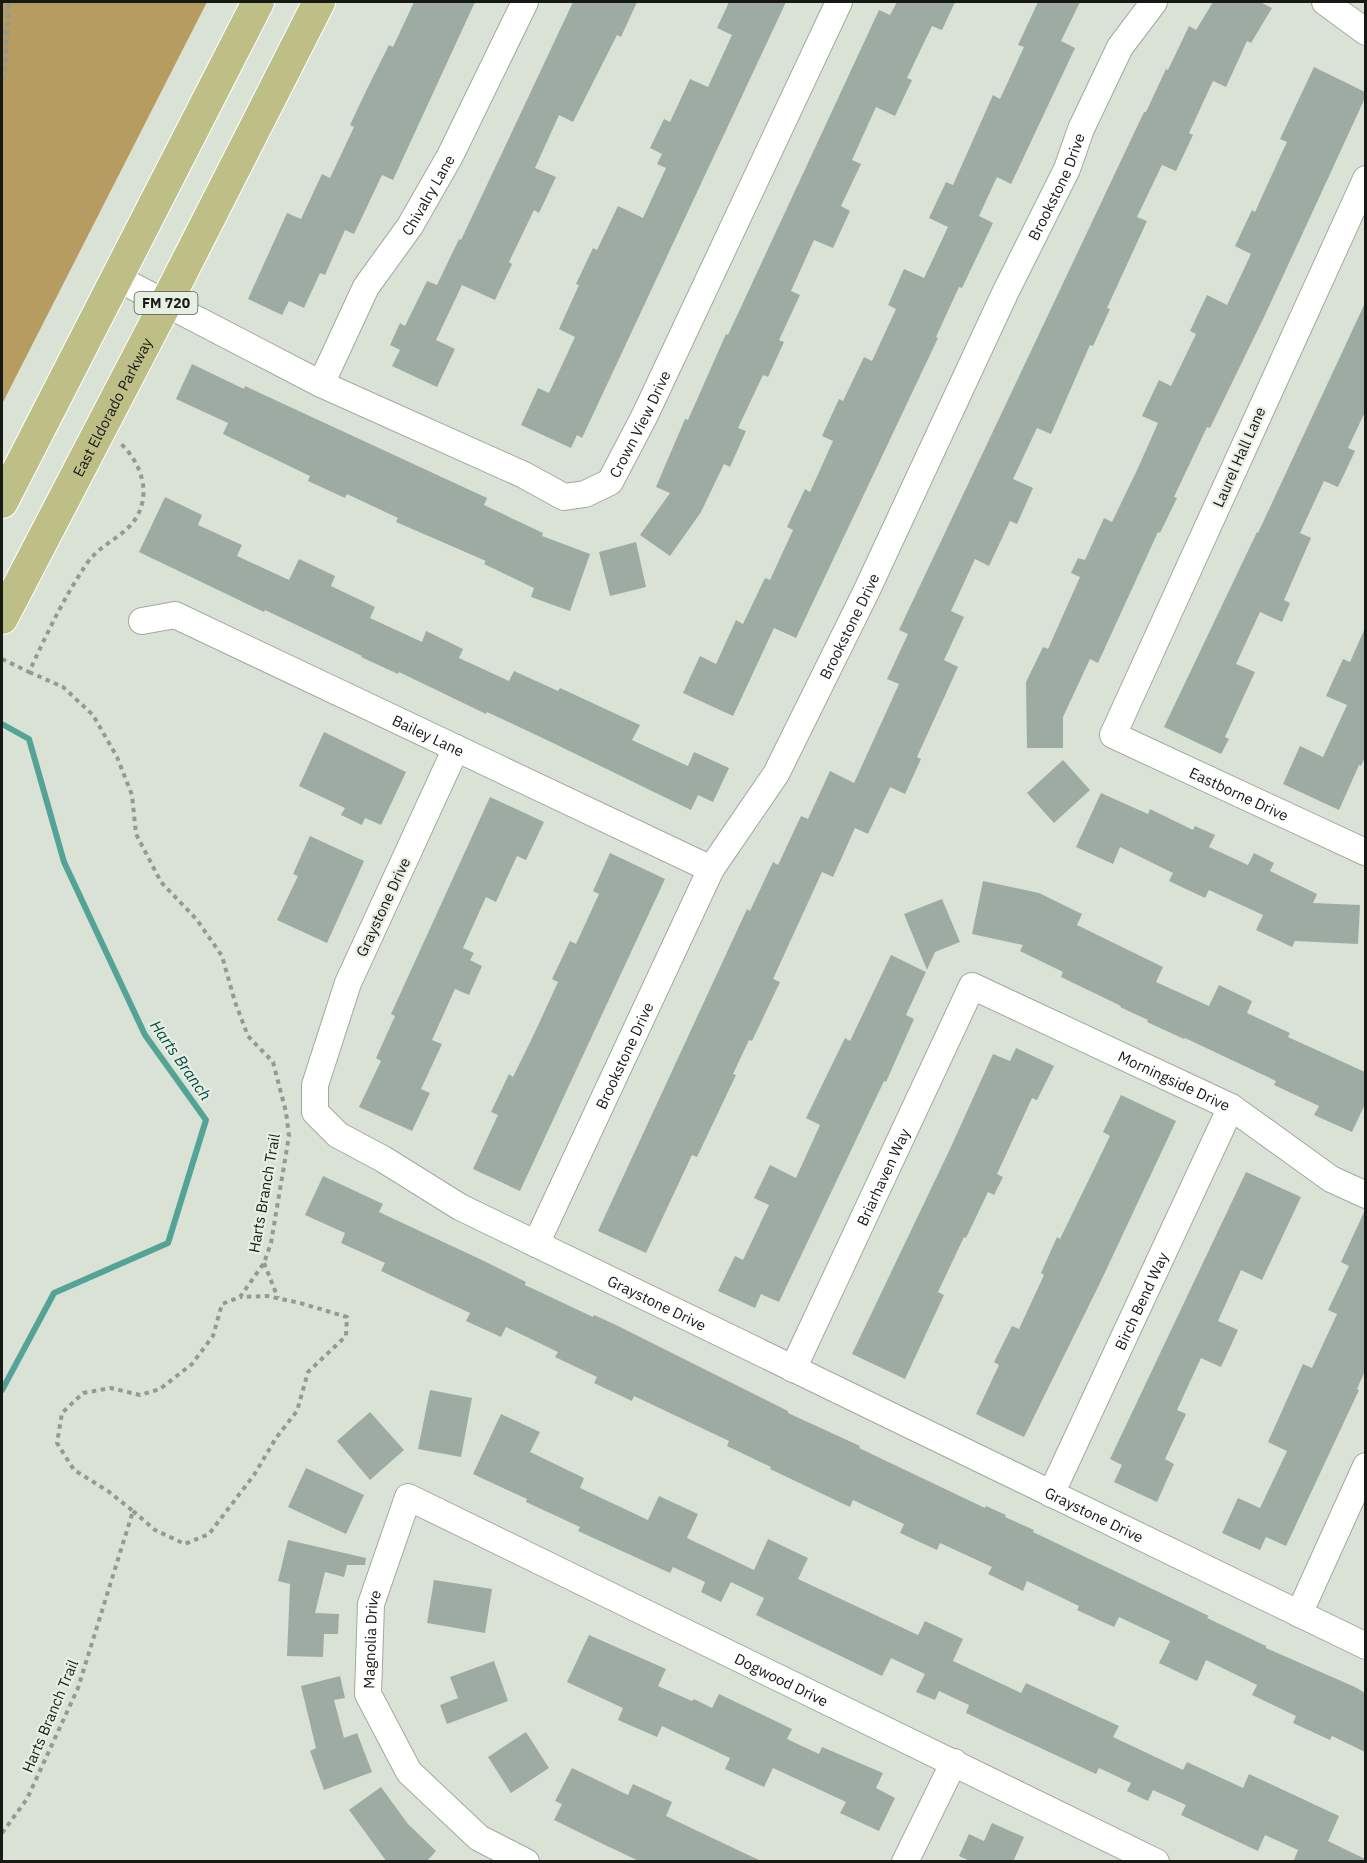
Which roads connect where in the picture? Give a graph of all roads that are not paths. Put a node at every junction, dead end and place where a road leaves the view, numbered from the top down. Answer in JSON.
{"nodes":[{"id":1,"x":258,"y":2,"type":"edge"},
{"id":2,"x":319,"y":2,"type":"edge"},
{"id":3,"x":525,"y":2,"type":"edge"},
{"id":4,"x":838,"y":2,"type":"edge"},
{"id":5,"x":1154,"y":2,"type":"edge"},
{"id":6,"x":1325,"y":2,"type":"edge"},
{"id":7,"x":1365,"y":32,"type":"edge"},
{"id":8,"x":1365,"y":178,"type":"edge"},
{"id":9,"x":117,"y":278,"type":"junction"},
{"id":10,"x":166,"y":303,"type":"junction"},
{"id":11,"x":321,"y":384,"type":"junction"},
{"id":12,"x":2,"y":502,"type":"edge"},
{"id":13,"x":5,"y":610,"type":"edge"},
{"id":14,"x":142,"y":621,"type":"dead end"},
{"id":15,"x":1113,"y":735,"type":"joint"},
{"id":16,"x":456,"y":748,"type":"junction"},
{"id":17,"x":1365,"y":851,"type":"edge"},
{"id":18,"x":711,"y":869,"type":"junction"},
{"id":19,"x":972,"y":986,"type":"joint"},
{"id":20,"x":1231,"y":1107,"type":"junction"},
{"id":21,"x":1365,"y":1195,"type":"edge"},
{"id":22,"x":536,"y":1244,"type":"junction"},
{"id":23,"x":793,"y":1369,"type":"junction"},
{"id":24,"x":1365,"y":1466,"type":"edge"},
{"id":25,"x":1051,"y":1494,"type":"junction"},
{"id":26,"x":408,"y":1497,"type":"joint"},
{"id":27,"x":1299,"y":1614,"type":"junction"},
{"id":28,"x":1365,"y":1646,"type":"edge"},
{"id":29,"x":954,"y":1762,"type":"junction"},
{"id":30,"x":526,"y":1862,"type":"edge"},
{"id":31,"x":905,"y":1862,"type":"edge"},
{"id":32,"x":1156,"y":1862,"type":"edge"}],
"edges":[{"from":1,"to":9,"type":"main road","number":"FM 720"},
{"from":2,"to":10,"type":"main road","name":"East Eldorado Parkway","number":"FM 720"},
{"from":3,"to":11,"type":"street","name":"Chivalry Lane"},
{"from":4,"to":11,"type":"street","name":"Crown View Drive"},
{"from":5,"to":18,"type":"street","name":"Brookstone Drive"},
{"from":6,"to":7,"type":"street"},
{"from":8,"to":15,"type":"street","name":"Laurel Hall Lane"},
{"from":9,"to":10,"type":"street","name":"Crown View Drive"},
{"from":9,"to":12,"type":"main road","number":"FM 720"},
{"from":10,"to":11,"type":"street","name":"Crown View Drive"},
{"from":10,"to":13,"type":"main road","name":"East Eldorado Parkway","number":"FM 720"},
{"from":14,"to":16,"type":"street","name":"Bailey Lane"},
{"from":15,"to":17,"type":"street","name":"Eastborne Drive"},
{"from":16,"to":18,"type":"street","name":"Bailey Lane"},
{"from":16,"to":22,"type":"street","name":"Graystone Drive"},
{"from":18,"to":22,"type":"street","name":"Brookstone Drive"},
{"from":19,"to":20,"type":"street","name":"Morningside Drive"},
{"from":19,"to":23,"type":"street","name":"Briarhaven Way"},
{"from":20,"to":21,"type":"street","name":"Morningside Drive"},
{"from":20,"to":25,"type":"street","name":"Birch Bend Way"},
{"from":22,"to":23,"type":"street","name":"Graystone Drive"},
{"from":23,"to":25,"type":"street","name":"Graystone Drive"},
{"from":24,"to":27,"type":"street"},
{"from":25,"to":27,"type":"street","name":"Graystone Drive"},
{"from":26,"to":29,"type":"street","name":"Dogwood Drive"},
{"from":26,"to":30,"type":"street","name":"Magnolia Drive"},
{"from":27,"to":28,"type":"street","name":"Graystone Drive"},
{"from":29,"to":31,"type":"street"},
{"from":29,"to":32,"type":"street","name":"Dogwood Drive"}]}
